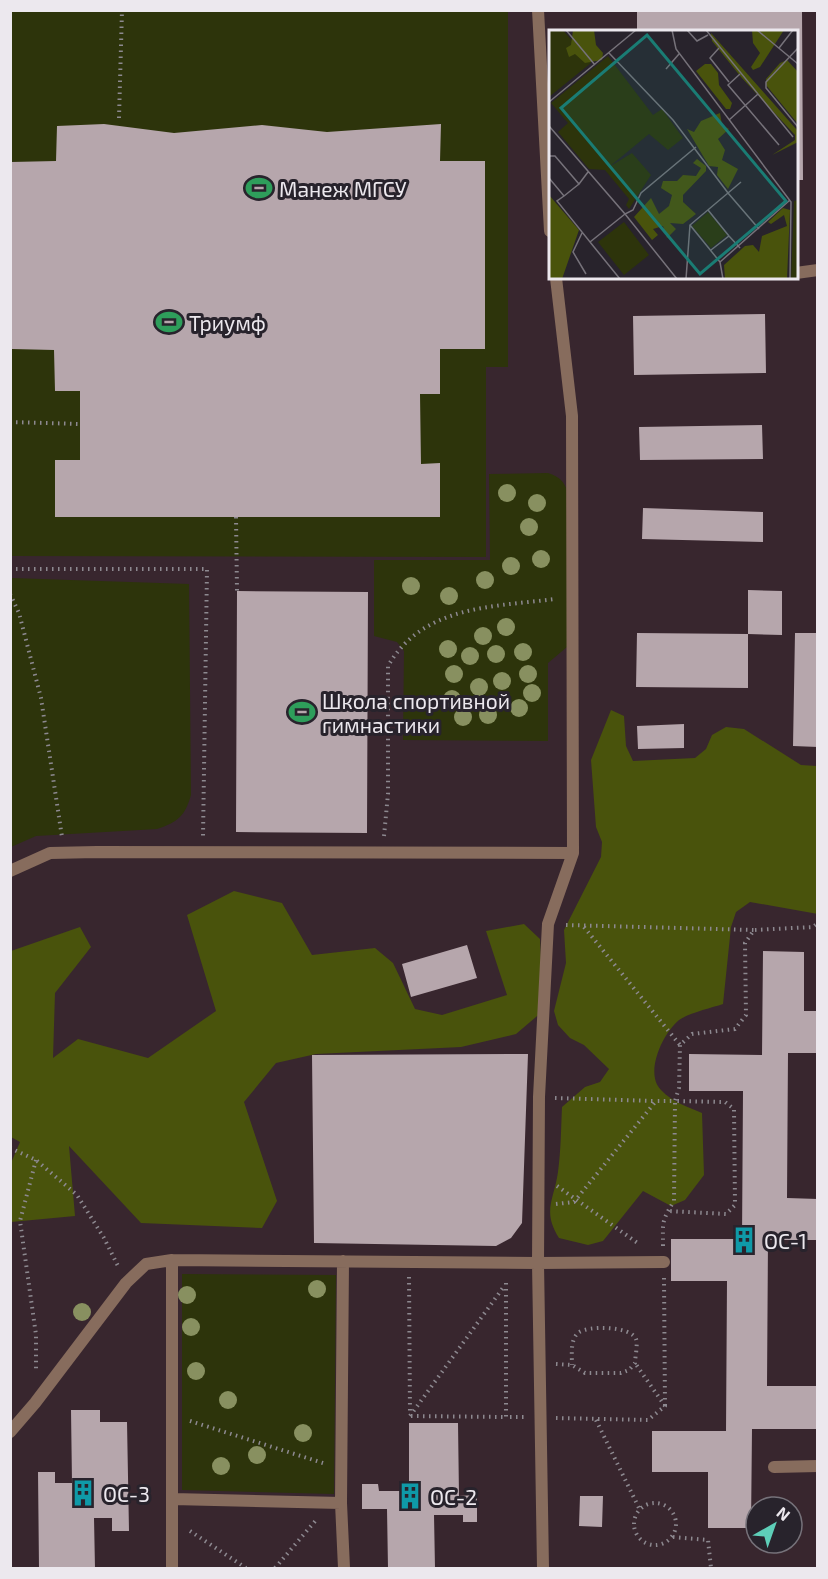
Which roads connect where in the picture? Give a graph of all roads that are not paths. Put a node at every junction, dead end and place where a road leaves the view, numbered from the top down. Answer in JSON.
{"nodes":[{"id":1,"x":538,"y":10,"type":"edge"},
{"id":2,"x":549,"y":213,"type":"edge"},
{"id":3,"x":818,"y":270,"type":"edge"},
{"id":4,"x":798,"y":273,"type":"edge"},
{"id":5,"x":556,"y":279,"type":"edge"},
{"id":6,"x":573,"y":853,"type":"junction"},
{"id":7,"x":10,"y":871,"type":"edge"},
{"id":8,"x":172,"y":1260,"type":"junction"},
{"id":9,"x":343,"y":1261,"type":"junction"},
{"id":10,"x":664,"y":1262,"type":"road end"},
{"id":11,"x":538,"y":1263,"type":"junction"},
{"id":12,"x":10,"y":1432,"type":"edge"},
{"id":13,"x":818,"y":1466,"type":"edge"},
{"id":14,"x":774,"y":1467,"type":"dead end"},
{"id":15,"x":173,"y":1499,"type":"junction"},
{"id":16,"x":336,"y":1503,"type":"junction"},
{"id":17,"x":172,"y":1569,"type":"edge"},
{"id":18,"x":344,"y":1569,"type":"edge"},
{"id":19,"x":543,"y":1569,"type":"edge"}],
"edges":[{"from":1,"to":2,"type":"lane"},
{"from":3,"to":4,"type":"lane"},
{"from":5,"to":6,"type":"lane"},
{"from":6,"to":7,"type":"lane"},
{"from":6,"to":11,"type":"lane"},
{"from":8,"to":9,"type":"lane"},
{"from":8,"to":12,"type":"lane"},
{"from":8,"to":15,"type":"lane"},
{"from":9,"to":11,"type":"lane"},
{"from":9,"to":16,"type":"lane"},
{"from":10,"to":11,"type":"lane"},
{"from":11,"to":19,"type":"lane"},
{"from":13,"to":14,"type":"lane"},
{"from":15,"to":16,"type":"lane"},
{"from":15,"to":17,"type":"lane"},
{"from":16,"to":18,"type":"lane"}]}
